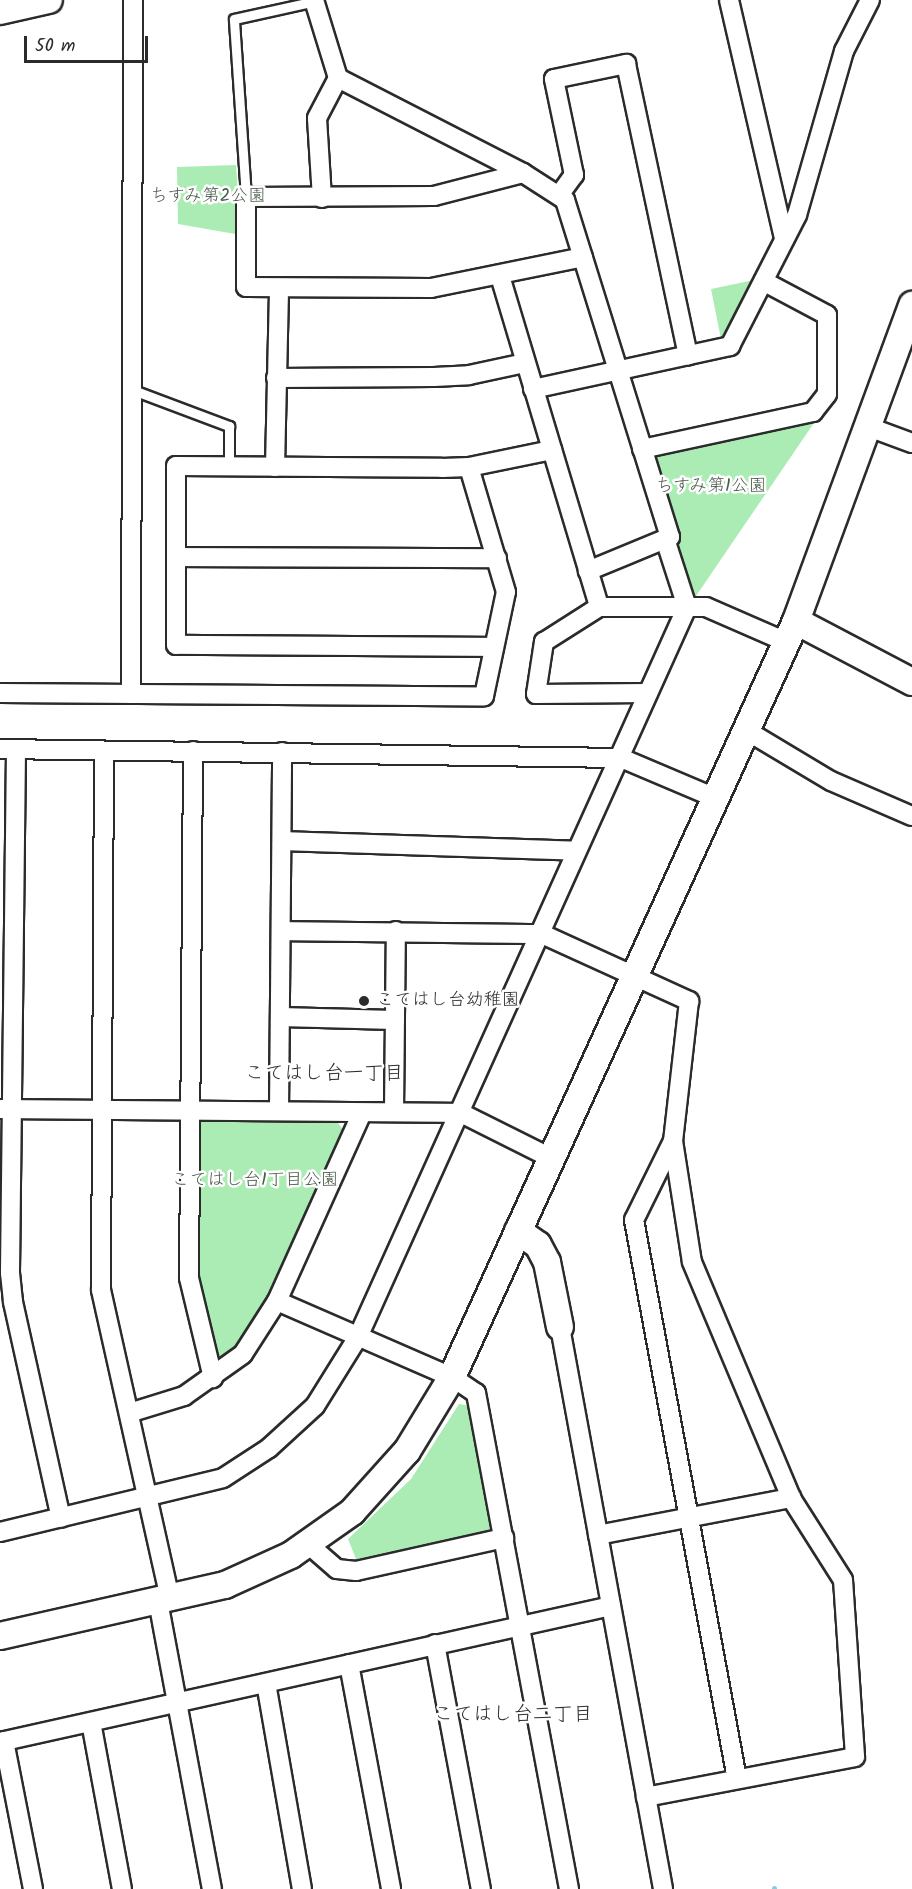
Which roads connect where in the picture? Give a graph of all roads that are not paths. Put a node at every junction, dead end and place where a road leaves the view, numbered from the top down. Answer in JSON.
{"nodes":[{"id":1,"x":49,"y":0,"type":"edge"},
{"id":2,"x":133,"y":0,"type":"edge"},
{"id":3,"x":729,"y":0,"type":"edge"},
{"id":4,"x":870,"y":0,"type":"edge"},
{"id":5,"x":314,"y":1,"type":"edge"},
{"id":6,"x":0,"y":11,"type":"edge"},
{"id":7,"x":338,"y":78,"type":"junction"},
{"id":8,"x":523,"y":173,"type":"junction"},
{"id":9,"x":560,"y":194,"type":"junction"},
{"id":10,"x":246,"y":197,"type":"junction"},
{"id":11,"x":322,"y":198,"type":"junction"},
{"id":12,"x":784,"y":239,"type":"junction"},
{"id":13,"x":583,"y":257,"type":"junction"},
{"id":14,"x":500,"y":276,"type":"junction"},
{"id":15,"x":763,"y":281,"type":"junction"},
{"id":16,"x":279,"y":288,"type":"junction"},
{"id":17,"x":912,"y":305,"type":"edge"},
{"id":18,"x":688,"y":355,"type":"junction"},
{"id":19,"x":525,"y":363,"type":"junction"},
{"id":20,"x":618,"y":370,"type":"junction"},
{"id":21,"x":276,"y":378,"type":"junction"},
{"id":22,"x":533,"y":389,"type":"junction"},
{"id":23,"x":133,"y":390,"type":"junction"},
{"id":24,"x":866,"y":426,"type":"junction"},
{"id":25,"x":912,"y":444,"type":"edge"},
{"id":26,"x":642,"y":449,"type":"junction"},
{"id":27,"x":552,"y":450,"type":"junction"},
{"id":28,"x":229,"y":466,"type":"junction"},
{"id":29,"x":275,"y":467,"type":"junction"},
{"id":30,"x":469,"y":467,"type":"junction"},
{"id":31,"x":665,"y":539,"type":"junction"},
{"id":32,"x":176,"y":557,"type":"junction"},
{"id":33,"x":497,"y":558,"type":"junction"},
{"id":34,"x":588,"y":570,"type":"junction"},
{"id":35,"x":598,"y":607,"type":"junction"},
{"id":36,"x":687,"y":607,"type":"junction"},
{"id":37,"x":791,"y":632,"type":"junction"},
{"id":38,"x":494,"y":647,"type":"junction"},
{"id":39,"x":912,"y":682,"type":"edge"},
{"id":40,"x":0,"y":693,"type":"edge"},
{"id":41,"x":648,"y":693,"type":"junction"},
{"id":42,"x":131,"y":694,"type":"junction"},
{"id":43,"x":744,"y":729,"type":"junction"},
{"id":44,"x":8,"y":749,"type":"edge"},
{"id":45,"x":104,"y":751,"type":"junction"},
{"id":46,"x":194,"y":751,"type":"junction"},
{"id":47,"x":282,"y":752,"type":"junction"},
{"id":48,"x":621,"y":758,"type":"junction"},
{"id":49,"x":713,"y":797,"type":"junction"},
{"id":50,"x":912,"y":816,"type":"edge"},
{"id":51,"x":282,"y":841,"type":"junction"},
{"id":52,"x":576,"y":851,"type":"junction"},
{"id":53,"x":281,"y":931,"type":"junction"},
{"id":54,"x":396,"y":931,"type":"junction"},
{"id":55,"x":542,"y":934,"type":"junction"},
{"id":56,"x":635,"y":975,"type":"junction"},
{"id":57,"x":280,"y":1017,"type":"junction"},
{"id":58,"x":395,"y":1020,"type":"junction"},
{"id":59,"x":189,"y":1108,"type":"junction"},
{"id":60,"x":7,"y":1109,"type":"edge"},
{"id":61,"x":101,"y":1109,"type":"junction"},
{"id":62,"x":279,"y":1111,"type":"junction"},
{"id":63,"x":394,"y":1111,"type":"junction"},
{"id":64,"x":362,"y":1113,"type":"junction"},
{"id":65,"x":460,"y":1113,"type":"junction"},
{"id":66,"x":673,"y":1141,"type":"junction"},
{"id":67,"x":549,"y":1157,"type":"junction"},
{"id":68,"x":518,"y":1231,"type":"junction"},
{"id":69,"x":278,"y":1301,"type":"junction"},
{"id":70,"x":560,"y":1328,"type":"joint"},
{"id":71,"x":358,"y":1337,"type":"junction"},
{"id":72,"x":452,"y":1377,"type":"junction"},
{"id":73,"x":213,"y":1378,"type":"junction"},
{"id":74,"x":129,"y":1413,"type":"junction"},
{"id":75,"x":148,"y":1498,"type":"junction"},
{"id":76,"x":791,"y":1498,"type":"junction"},
{"id":77,"x":61,"y":1518,"type":"junction"},
{"id":78,"x":688,"y":1518,"type":"junction"},
{"id":79,"x":0,"y":1532,"type":"edge"},
{"id":80,"x":598,"y":1535,"type":"junction"},
{"id":81,"x":504,"y":1538,"type":"junction"},
{"id":82,"x":308,"y":1544,"type":"junction"},
{"id":83,"x":164,"y":1600,"type":"junction"},
{"id":84,"x":611,"y":1606,"type":"junction"},
{"id":85,"x":520,"y":1625,"type":"junction"},
{"id":86,"x":0,"y":1636,"type":"edge"},
{"id":87,"x":435,"y":1644,"type":"junction"},
{"id":88,"x":349,"y":1664,"type":"junction"},
{"id":89,"x":266,"y":1683,"type":"junction"},
{"id":90,"x":177,"y":1702,"type":"junction"},
{"id":91,"x":91,"y":1722,"type":"junction"},
{"id":92,"x":2,"y":1741,"type":"edge"},
{"id":93,"x":737,"y":1779,"type":"junction"},
{"id":94,"x":646,"y":1797,"type":"junction"},
{"id":95,"x":33,"y":1889,"type":"edge"},
{"id":96,"x":122,"y":1889,"type":"edge"},
{"id":97,"x":212,"y":1889,"type":"edge"},
{"id":98,"x":302,"y":1889,"type":"edge"},
{"id":99,"x":391,"y":1889,"type":"edge"},
{"id":100,"x":481,"y":1889,"type":"edge"},
{"id":101,"x":569,"y":1889,"type":"edge"},
{"id":102,"x":663,"y":1889,"type":"edge"}],
"edges":[{"from":1,"to":6,"type":"street"},
{"from":2,"to":23,"type":"street"},
{"from":3,"to":12,"type":"street"},
{"from":4,"to":12,"type":"street"},
{"from":5,"to":7,"type":"street"},
{"from":5,"to":10,"type":"lane"},
{"from":7,"to":8,"type":"street"},
{"from":7,"to":11,"type":"street"},
{"from":8,"to":9,"type":"street"},
{"from":8,"to":11,"type":"street"},
{"from":9,"to":13,"type":"street"},
{"from":9,"to":18,"type":"street"},
{"from":10,"to":11,"type":"street"},
{"from":10,"to":16,"type":"street"},
{"from":12,"to":15,"type":"street"},
{"from":13,"to":14,"type":"street"},
{"from":13,"to":20,"type":"street"},
{"from":14,"to":16,"type":"street"},
{"from":14,"to":19,"type":"street"},
{"from":15,"to":18,"type":"street"},
{"from":15,"to":26,"type":"street"},
{"from":16,"to":21,"type":"street"},
{"from":17,"to":24,"type":"street"},
{"from":18,"to":20,"type":"street"},
{"from":19,"to":21,"type":"street"},
{"from":19,"to":22,"type":"street"},
{"from":20,"to":22,"type":"street"},
{"from":20,"to":26,"type":"street"},
{"from":21,"to":29,"type":"street"},
{"from":22,"to":27,"type":"street"},
{"from":23,"to":28,"type":"lane"},
{"from":23,"to":42,"type":"street"},
{"from":24,"to":25,"type":"street"},
{"from":24,"to":37,"type":"street"},
{"from":26,"to":31,"type":"street"},
{"from":27,"to":30,"type":"street"},
{"from":27,"to":34,"type":"street"},
{"from":28,"to":29,"type":"street"},
{"from":28,"to":32,"type":"street"},
{"from":29,"to":30,"type":"street"},
{"from":30,"to":33,"type":"street"},
{"from":31,"to":34,"type":"street"},
{"from":31,"to":36,"type":"street"},
{"from":32,"to":33,"type":"street"},
{"from":32,"to":38,"type":"street"},
{"from":33,"to":38,"type":"street"},
{"from":34,"to":35,"type":"street"},
{"from":35,"to":36,"type":"street"},
{"from":35,"to":41,"type":"street"},
{"from":36,"to":37,"type":"street"},
{"from":36,"to":41,"type":"street"},
{"from":37,"to":39,"type":"street"},
{"from":37,"to":43,"type":"street"},
{"from":38,"to":42,"type":"street"},
{"from":40,"to":42,"type":"street"},
{"from":41,"to":48,"type":"street"},
{"from":43,"to":49,"type":"street"},
{"from":43,"to":50,"type":"street"},
{"from":44,"to":45,"type":"street"},
{"from":44,"to":60,"type":"street"},
{"from":45,"to":46,"type":"street"},
{"from":45,"to":61,"type":"street"},
{"from":46,"to":47,"type":"street"},
{"from":46,"to":59,"type":"street"},
{"from":47,"to":48,"type":"street"},
{"from":47,"to":51,"type":"street"},
{"from":48,"to":49,"type":"street"},
{"from":48,"to":52,"type":"street"},
{"from":49,"to":56,"type":"street"},
{"from":51,"to":52,"type":"street"},
{"from":51,"to":53,"type":"street"},
{"from":52,"to":55,"type":"street"},
{"from":53,"to":54,"type":"street"},
{"from":53,"to":57,"type":"street"},
{"from":54,"to":55,"type":"street"},
{"from":54,"to":58,"type":"street"},
{"from":55,"to":56,"type":"street"},
{"from":55,"to":65,"type":"street"},
{"from":56,"to":66,"type":"street"},
{"from":56,"to":67,"type":"street"},
{"from":57,"to":58,"type":"street"},
{"from":57,"to":62,"type":"street"},
{"from":58,"to":63,"type":"street"},
{"from":59,"to":61,"type":"street"},
{"from":59,"to":62,"type":"street"},
{"from":59,"to":73,"type":"street"},
{"from":60,"to":61,"type":"street"},
{"from":60,"to":77,"type":"street"},
{"from":61,"to":74,"type":"street"},
{"from":62,"to":64,"type":"street"},
{"from":63,"to":64,"type":"street"},
{"from":63,"to":65,"type":"street"},
{"from":64,"to":69,"type":"street"},
{"from":65,"to":67,"type":"street"},
{"from":65,"to":71,"type":"street"},
{"from":66,"to":76,"type":"street"},
{"from":66,"to":78,"type":"street"},
{"from":67,"to":68,"type":"street"},
{"from":68,"to":70,"type":"street"},
{"from":68,"to":72,"type":"street"},
{"from":69,"to":71,"type":"street"},
{"from":69,"to":73,"type":"street"},
{"from":70,"to":80,"type":"street"},
{"from":71,"to":72,"type":"street"},
{"from":71,"to":75,"type":"street"},
{"from":72,"to":81,"type":"street"},
{"from":72,"to":82,"type":"street"},
{"from":73,"to":74,"type":"street"},
{"from":74,"to":75,"type":"street"},
{"from":75,"to":77,"type":"street"},
{"from":75,"to":83,"type":"street"},
{"from":76,"to":78,"type":"street"},
{"from":76,"to":93,"type":"street"},
{"from":77,"to":79,"type":"street"},
{"from":78,"to":80,"type":"street"},
{"from":78,"to":93,"type":"street"},
{"from":80,"to":84,"type":"street"},
{"from":81,"to":82,"type":"street"},
{"from":81,"to":85,"type":"street"},
{"from":82,"to":83,"type":"street"},
{"from":83,"to":86,"type":"street"},
{"from":83,"to":90,"type":"street"},
{"from":84,"to":85,"type":"street"},
{"from":84,"to":94,"type":"street"},
{"from":85,"to":87,"type":"street"},
{"from":85,"to":101,"type":"street"},
{"from":87,"to":88,"type":"street"},
{"from":87,"to":100,"type":"street"},
{"from":88,"to":89,"type":"street"},
{"from":88,"to":99,"type":"street"},
{"from":89,"to":90,"type":"street"},
{"from":89,"to":98,"type":"street"},
{"from":90,"to":91,"type":"street"},
{"from":90,"to":97,"type":"street"},
{"from":91,"to":92,"type":"street"},
{"from":91,"to":96,"type":"street"},
{"from":92,"to":95,"type":"street"},
{"from":93,"to":94,"type":"street"},
{"from":94,"to":102,"type":"street"}]}
